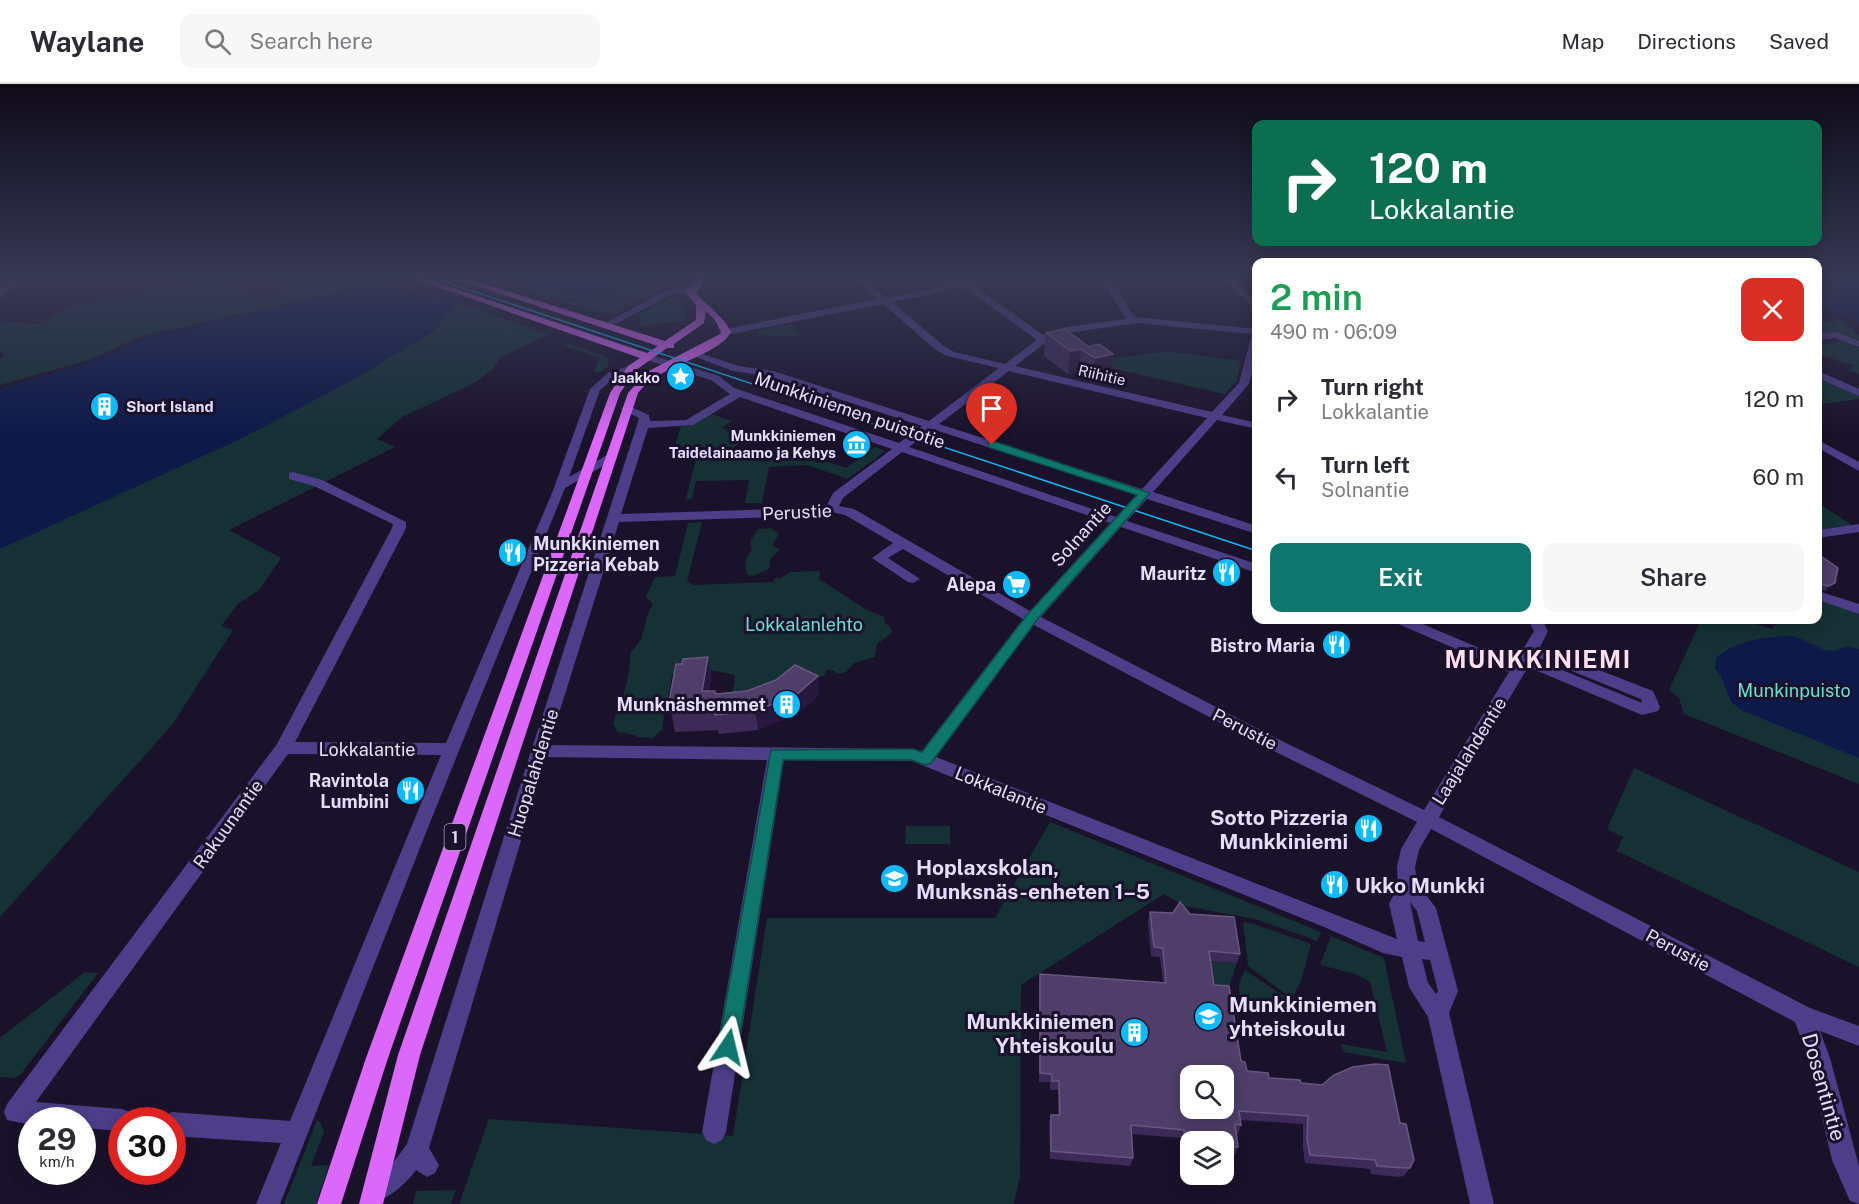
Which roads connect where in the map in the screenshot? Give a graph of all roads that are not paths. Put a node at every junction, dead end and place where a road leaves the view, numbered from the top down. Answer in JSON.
{"nodes":[{"id":1,"x":572,"y":331,"type":"edge"},
{"id":2,"x":622,"y":331,"type":"edge"},
{"id":3,"x":695,"y":331,"type":"edge"},
{"id":4,"x":736,"y":331,"type":"edge"},
{"id":5,"x":921,"y":331,"type":"edge"},
{"id":6,"x":1032,"y":331,"type":"edge"},
{"id":7,"x":1063,"y":331,"type":"edge"},
{"id":8,"x":693,"y":334,"type":"junction"},
{"id":9,"x":723,"y":334,"type":"junction"},
{"id":10,"x":1822,"y":337,"type":"edge"},
{"id":11,"x":1042,"y":339,"type":"junction"},
{"id":12,"x":664,"y":344,"type":"junction"},
{"id":13,"x":1859,"y":344,"type":"edge"},
{"id":14,"x":1252,"y":353,"type":"edge"},
{"id":15,"x":693,"y":354,"type":"junction"},
{"id":16,"x":647,"y":357,"type":"junction"},
{"id":17,"x":673,"y":363,"type":"junction"},
{"id":18,"x":632,"y":368,"type":"junction"},
{"id":19,"x":1006,"y":368,"type":"junction"},
{"id":20,"x":1822,"y":376,"type":"edge"},
{"id":21,"x":739,"y":393,"type":"junction"},
{"id":22,"x":1859,"y":393,"type":"edge"},
{"id":23,"x":627,"y":409,"type":"junction"},
{"id":24,"x":1214,"y":416,"type":"junction"},
{"id":25,"x":643,"y":425,"type":"junction"},
{"id":26,"x":931,"y":425,"type":"junction"},
{"id":27,"x":1252,"y":425,"type":"edge"},
{"id":28,"x":1822,"y":444,"type":"edge"},
{"id":29,"x":900,"y":448,"type":"junction"},
{"id":30,"x":611,"y":458,"type":"junction"},
{"id":31,"x":1859,"y":467,"type":"edge"},
{"id":32,"x":586,"y":472,"type":"junction"},
{"id":33,"x":293,"y":476,"type":"dead end"},
{"id":34,"x":559,"y":487,"type":"junction"},
{"id":35,"x":1144,"y":493,"type":"junction"},
{"id":36,"x":832,"y":508,"type":"junction"},
{"id":37,"x":614,"y":518,"type":"junction"},
{"id":38,"x":1118,"y":522,"type":"junction"},
{"id":39,"x":1252,"y":528,"type":"edge"},
{"id":40,"x":1859,"y":528,"type":"edge"},
{"id":41,"x":1822,"y":533,"type":"edge"},
{"id":42,"x":903,"y":543,"type":"junction"},
{"id":43,"x":1252,"y":567,"type":"edge"},
{"id":44,"x":913,"y":579,"type":"dead end"},
{"id":45,"x":1822,"y":596,"type":"edge"},
{"id":46,"x":1859,"y":609,"type":"edge"},
{"id":47,"x":1032,"y":618,"type":"junction"},
{"id":48,"x":1414,"y":624,"type":"edge"},
{"id":49,"x":1537,"y":624,"type":"edge"},
{"id":50,"x":1525,"y":659,"type":"junction"},
{"id":51,"x":284,"y":748,"type":"junction"},
{"id":52,"x":451,"y":749,"type":"junction"},
{"id":53,"x":539,"y":751,"type":"junction"},
{"id":54,"x":776,"y":754,"type":"junction"},
{"id":55,"x":925,"y":759,"type":"junction"},
{"id":56,"x":1427,"y":819,"type":"junction"},
{"id":57,"x":1408,"y":886,"type":"junction"},
{"id":58,"x":1410,"y":949,"type":"junction"},
{"id":59,"x":1438,"y":952,"type":"junction"},
{"id":60,"x":1438,"y":1013,"type":"junction"},
{"id":61,"x":1803,"y":1016,"type":"junction"},
{"id":62,"x":1859,"y":1036,"type":"edge"},
{"id":63,"x":108,"y":1119,"type":"edge"},
{"id":64,"x":186,"y":1125,"type":"edge"},
{"id":65,"x":714,"y":1132,"type":"dead end"},
{"id":66,"x":297,"y":1133,"type":"junction"},
{"id":67,"x":1859,"y":1192,"type":"edge"},
{"id":68,"x":373,"y":1198,"type":"edge"},
{"id":69,"x":268,"y":1204,"type":"edge"},
{"id":70,"x":329,"y":1204,"type":"edge"},
{"id":71,"x":1482,"y":1204,"type":"edge"}],
"edges":[{"from":1,"to":16,"type":"main road"},
{"from":2,"to":12,"type":"main road"},
{"from":3,"to":8,"type":"main road"},
{"from":4,"to":9,"type":"street"},
{"from":5,"to":19,"type":"street","name":"Riihitie"},
{"from":6,"to":11,"type":"street"},
{"from":7,"to":11,"type":"street"},
{"from":8,"to":9,"type":"main road"},
{"from":8,"to":12,"type":"main road"},
{"from":9,"to":15,"type":"main road","name":"Huopalahdentie"},
{"from":10,"to":13,"type":"street"},
{"from":11,"to":19,"type":"street"},
{"from":12,"to":15,"type":"main road"},
{"from":12,"to":16,"type":"main road"},
{"from":14,"to":24,"type":"street","name":"Solnantie"},
{"from":15,"to":17,"type":"main road","name":"Huopalahdentie"},
{"from":15,"to":26,"type":"street","name":"Munkkiniemen puistotie"},
{"from":16,"to":17,"type":"street","name":"Munkkiniemen puistotie"},
{"from":16,"to":18,"type":"main road","number":"1"},
{"from":17,"to":21,"type":"street","name":"Munkkiniemen puistotie"},
{"from":17,"to":23,"type":"main road","name":"Huopalahdentie","number":"1"},
{"from":18,"to":32,"type":"main road","number":"1"},
{"from":18,"to":34,"type":"street"},
{"from":19,"to":24,"type":"street","name":"Riihitie"},
{"from":19,"to":26,"type":"street"},
{"from":20,"to":22,"type":"street"},
{"from":21,"to":25,"type":"street"},
{"from":21,"to":29,"type":"street","name":"Munkkiniemen puistotie"},
{"from":23,"to":25,"type":"street"},
{"from":23,"to":30,"type":"main road","name":"Huopalahdentie","number":"1"},
{"from":24,"to":27,"type":"street","name":"Riihitie"},
{"from":24,"to":35,"type":"street","name":"Solnantie"},
{"from":25,"to":37,"type":"street","name":"Huopalahdentie"},
{"from":26,"to":29,"type":"street"},
{"from":26,"to":35,"type":"street","name":"Munkkiniemen puistotie"},
{"from":28,"to":31,"type":"street"},
{"from":29,"to":36,"type":"street"},
{"from":29,"to":38,"type":"street","name":"Munkkiniemen puistotie"},
{"from":30,"to":32,"type":"street"},
{"from":30,"to":68,"type":"main road","name":"Huopalahdentie","number":"1"},
{"from":32,"to":34,"type":"street"},
{"from":32,"to":70,"type":"main road","number":"1"},
{"from":33,"to":51,"type":"street","name":"Rakuunantie"},
{"from":34,"to":52,"type":"street"},
{"from":35,"to":38,"type":"street","name":"Solnantie"},
{"from":35,"to":39,"type":"street","name":"Munkkiniemen puistotie"},
{"from":36,"to":37,"type":"street","name":"Perustie"},
{"from":36,"to":42,"type":"street","name":"Perustie"},
{"from":37,"to":53,"type":"street","name":"Huopalahdentie"},
{"from":38,"to":43,"type":"street","name":"Munkkiniemen puistotie"},
{"from":38,"to":47,"type":"street","name":"Solnantie"},
{"from":40,"to":41,"type":"street"},
{"from":42,"to":44,"type":"street"},
{"from":42,"to":47,"type":"street","name":"Perustie"},
{"from":45,"to":46,"type":"street"},
{"from":47,"to":55,"type":"street","name":"Solnantie"},
{"from":47,"to":56,"type":"street","name":"Perustie"},
{"from":48,"to":50,"type":"street"},
{"from":49,"to":50,"type":"street","name":"Laajalahdentie"},
{"from":50,"to":50,"type":"street"},
{"from":50,"to":56,"type":"street","name":"Laajalahdentie"},
{"from":51,"to":52,"type":"street","name":"Lokkalantie"},
{"from":51,"to":63,"type":"street","name":"Rakuunantie"},
{"from":52,"to":66,"type":"street"},
{"from":53,"to":54,"type":"street","name":"Lokkalantie"},
{"from":53,"to":68,"type":"street","name":"Huopalahdentie"},
{"from":54,"to":55,"type":"street","name":"Lokkalantie"},
{"from":54,"to":65,"type":"street"},
{"from":55,"to":58,"type":"street","name":"Lokkalantie"},
{"from":56,"to":57,"type":"street","name":"Laajalahdentie"},
{"from":56,"to":61,"type":"street","name":"Perustie"},
{"from":57,"to":58,"type":"street","name":"Laajalahdentie"},
{"from":57,"to":59,"type":"street"},
{"from":58,"to":59,"type":"street","name":"Lokkalantie"},
{"from":58,"to":60,"type":"street","name":"Laajalahdentie"},
{"from":59,"to":60,"type":"street"},
{"from":60,"to":71,"type":"street","name":"Laajalahdentie"},
{"from":61,"to":62,"type":"street","name":"Perustie"},
{"from":61,"to":67,"type":"street","name":"Dosentintie"},
{"from":64,"to":66,"type":"street"},
{"from":66,"to":69,"type":"street"}]}
